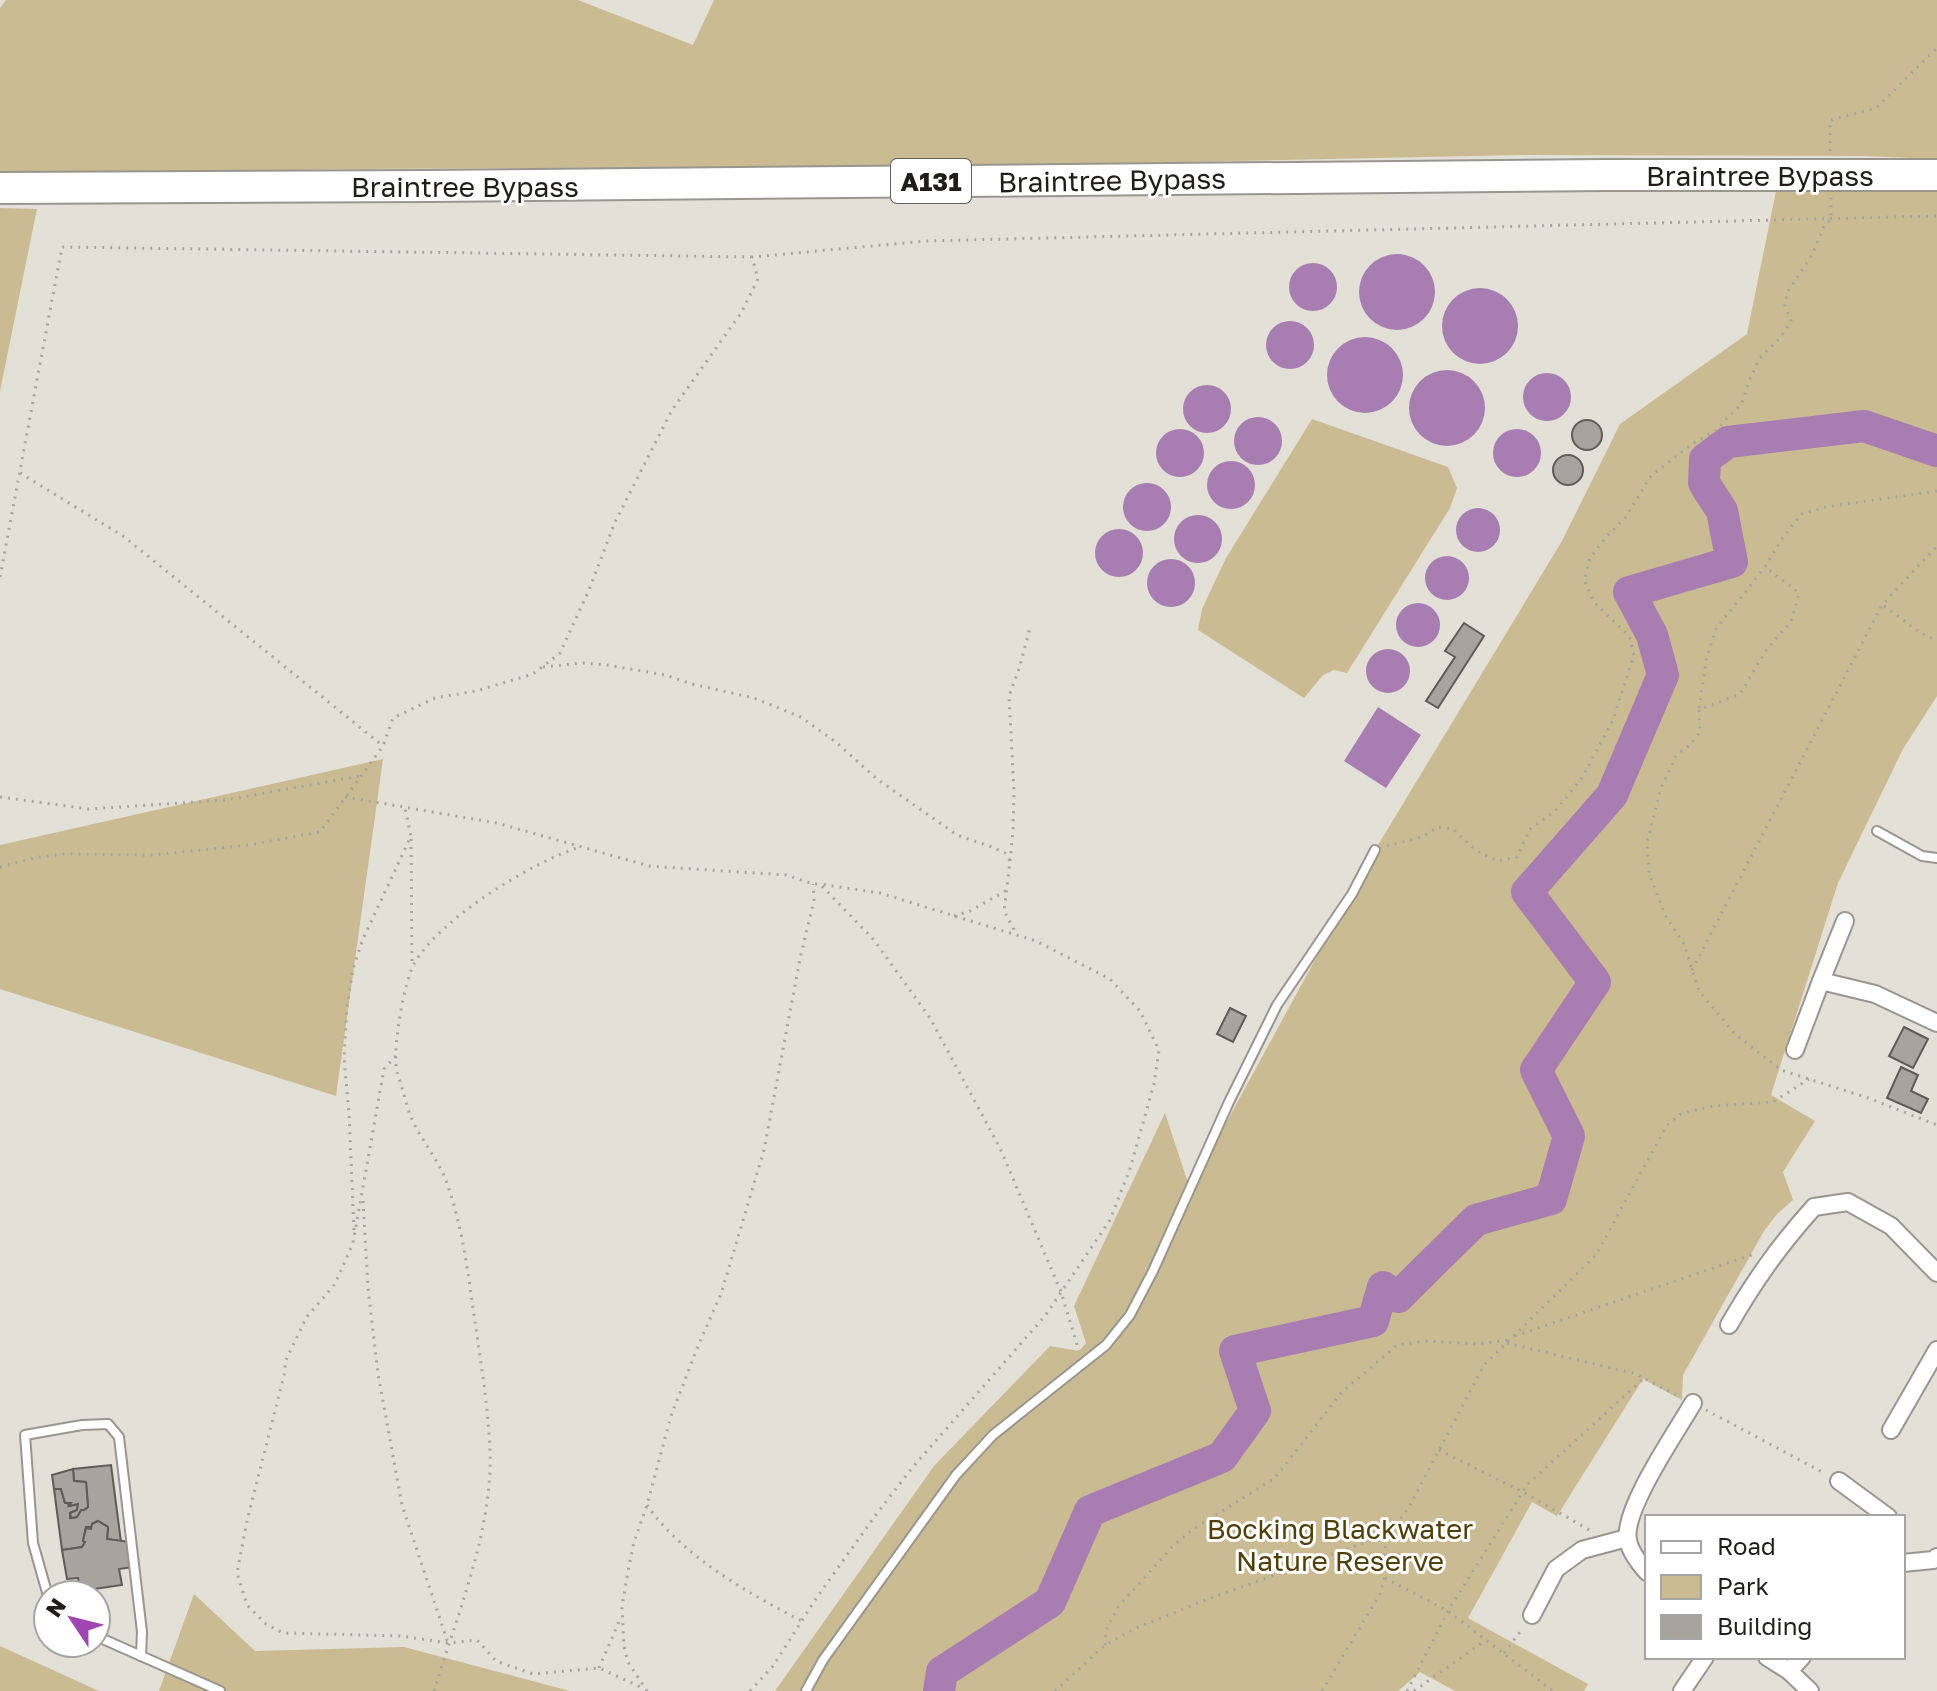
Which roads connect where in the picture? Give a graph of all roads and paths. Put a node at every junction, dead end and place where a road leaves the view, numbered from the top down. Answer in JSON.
{"nodes":[{"id":1,"x":1937,"y":48,"type":"edge"},
{"id":2,"x":1830,"y":174,"type":"junction"},
{"id":3,"x":1937,"y":175,"type":"edge"},
{"id":4,"x":0,"y":188,"type":"edge"},
{"id":5,"x":1937,"y":216,"type":"edge"},
{"id":6,"x":1831,"y":219,"type":"junction"},
{"id":7,"x":752,"y":257,"type":"junction"},
{"id":8,"x":20,"y":473,"type":"junction"},
{"id":9,"x":1937,"y":491,"type":"edge"},
{"id":10,"x":1937,"y":546,"type":"edge"},
{"id":11,"x":1765,"y":567,"type":"junction"},
{"id":12,"x":0,"y":577,"type":"edge"},
{"id":13,"x":1882,"y":605,"type":"junction"},
{"id":14,"x":1030,"y":628,"type":"dead end"},
{"id":15,"x":1937,"y":641,"type":"edge"},
{"id":16,"x":543,"y":667,"type":"junction"},
{"id":17,"x":1699,"y":710,"type":"junction"},
{"id":18,"x":383,"y":746,"type":"junction"},
{"id":19,"x":360,"y":776,"type":"junction"},
{"id":20,"x":0,"y":797,"type":"edge"},
{"id":21,"x":345,"y":797,"type":"junction"},
{"id":22,"x":405,"y":808,"type":"junction"},
{"id":23,"x":1877,"y":831,"type":"dead end"},
{"id":24,"x":411,"y":836,"type":"junction"},
{"id":25,"x":580,"y":847,"type":"junction"},
{"id":26,"x":1375,"y":850,"type":"joint"},
{"id":27,"x":1937,"y":858,"type":"edge"},
{"id":28,"x":1010,"y":861,"type":"junction"},
{"id":29,"x":0,"y":867,"type":"edge"},
{"id":30,"x":813,"y":884,"type":"junction"},
{"id":31,"x":820,"y":884,"type":"junction"},
{"id":32,"x":1007,"y":890,"type":"junction"},
{"id":33,"x":954,"y":916,"type":"junction"},
{"id":34,"x":1845,"y":921,"type":"dead end"},
{"id":35,"x":1017,"y":935,"type":"junction"},
{"id":36,"x":412,"y":966,"type":"junction"},
{"id":37,"x":1692,"y":970,"type":"junction"},
{"id":38,"x":1821,"y":981,"type":"junction"},
{"id":39,"x":1937,"y":1023,"type":"edge"},
{"id":40,"x":1795,"y":1050,"type":"dead end"},
{"id":41,"x":396,"y":1056,"type":"junction"},
{"id":42,"x":1809,"y":1079,"type":"junction"},
{"id":43,"x":1937,"y":1125,"type":"edge"},
{"id":44,"x":363,"y":1193,"type":"junction"},
{"id":45,"x":354,"y":1236,"type":"junction"},
{"id":46,"x":1780,"y":1246,"type":"junction"},
{"id":47,"x":1934,"y":1263,"type":"edge"},
{"id":48,"x":1061,"y":1292,"type":"junction"},
{"id":49,"x":1729,"y":1325,"type":"dead end"},
{"id":50,"x":1509,"y":1340,"type":"junction"},
{"id":51,"x":1937,"y":1350,"type":"edge"},
{"id":52,"x":1083,"y":1362,"type":"junction"},
{"id":53,"x":1643,"y":1379,"type":"dead end"},
{"id":54,"x":1693,"y":1403,"type":"junction"},
{"id":55,"x":1891,"y":1430,"type":"dead end"},
{"id":56,"x":1439,"y":1450,"type":"junction"},
{"id":57,"x":1839,"y":1481,"type":"joint"},
{"id":58,"x":1523,"y":1492,"type":"junction"},
{"id":59,"x":647,"y":1505,"type":"junction"},
{"id":60,"x":1885,"y":1515,"type":"edge"},
{"id":61,"x":1385,"y":1535,"type":"junction"},
{"id":62,"x":1627,"y":1538,"type":"junction"},
{"id":63,"x":1610,"y":1541,"type":"junction"},
{"id":64,"x":1937,"y":1557,"type":"edge"},
{"id":65,"x":1905,"y":1563,"type":"edge"},
{"id":66,"x":1645,"y":1569,"type":"edge"},
{"id":67,"x":1385,"y":1578,"type":"junction"},
{"id":68,"x":43,"y":1579,"type":"edge"},
{"id":69,"x":1448,"y":1611,"type":"junction"},
{"id":70,"x":622,"y":1614,"type":"junction"},
{"id":71,"x":1532,"y":1615,"type":"joint"},
{"id":72,"x":802,"y":1621,"type":"junction"},
{"id":73,"x":1487,"y":1640,"type":"junction"},
{"id":74,"x":112,"y":1643,"type":"edge"},
{"id":75,"x":448,"y":1643,"type":"junction"},
{"id":76,"x":1105,"y":1645,"type":"junction"},
{"id":77,"x":1504,"y":1653,"type":"junction"},
{"id":78,"x":141,"y":1656,"type":"junction"},
{"id":79,"x":1704,"y":1659,"type":"edge"},
{"id":80,"x":1770,"y":1659,"type":"edge"},
{"id":81,"x":1800,"y":1659,"type":"edge"},
{"id":82,"x":599,"y":1668,"type":"junction"},
{"id":83,"x":1789,"y":1671,"type":"junction"},
{"id":84,"x":646,"y":1690,"type":"edge"},
{"id":85,"x":220,"y":1691,"type":"edge"},
{"id":86,"x":434,"y":1691,"type":"edge"},
{"id":87,"x":750,"y":1691,"type":"edge"},
{"id":88,"x":806,"y":1691,"type":"edge"},
{"id":89,"x":1055,"y":1691,"type":"edge"},
{"id":90,"x":1322,"y":1691,"type":"edge"},
{"id":91,"x":1407,"y":1691,"type":"edge"},
{"id":92,"x":1414,"y":1691,"type":"edge"},
{"id":93,"x":1553,"y":1691,"type":"edge"},
{"id":94,"x":1682,"y":1691,"type":"edge"},
{"id":95,"x":1810,"y":1691,"type":"edge"}],
"edges":[{"from":1,"to":2,"type":"path"},
{"from":2,"to":3,"type":"highway","name":"Braintree Bypass","number":"A131"},
{"from":2,"to":4,"type":"highway","name":"Braintree Bypass","number":"A131"},
{"from":2,"to":6,"type":"path"},
{"from":5,"to":6,"type":"path"},
{"from":6,"to":7,"type":"path"},
{"from":6,"to":26,"type":"path"},
{"from":7,"to":8,"type":"path"},
{"from":7,"to":16,"type":"path"},
{"from":8,"to":12,"type":"path"},
{"from":8,"to":18,"type":"path"},
{"from":9,"to":11,"type":"path"},
{"from":10,"to":13,"type":"path"},
{"from":11,"to":17,"type":"path"},
{"from":11,"to":17,"type":"path"},
{"from":13,"to":15,"type":"path"},
{"from":13,"to":37,"type":"path"},
{"from":14,"to":28,"type":"path"},
{"from":16,"to":18,"type":"path"},
{"from":16,"to":28,"type":"path"},
{"from":17,"to":37,"type":"path"},
{"from":18,"to":19,"type":"path"},
{"from":19,"to":20,"type":"path"},
{"from":19,"to":21,"type":"path"},
{"from":21,"to":22,"type":"path"},
{"from":21,"to":29,"type":"path"},
{"from":22,"to":24,"type":"path"},
{"from":22,"to":25,"type":"path"},
{"from":23,"to":27,"type":"lane"},
{"from":24,"to":36,"type":"path"},
{"from":24,"to":45,"type":"path"},
{"from":25,"to":30,"type":"path"},
{"from":25,"to":36,"type":"path"},
{"from":26,"to":52,"type":"lane"},
{"from":28,"to":32,"type":"path"},
{"from":30,"to":31,"type":"path"},
{"from":30,"to":59,"type":"path"},
{"from":31,"to":33,"type":"path"},
{"from":31,"to":48,"type":"path"},
{"from":32,"to":33,"type":"path"},
{"from":32,"to":35,"type":"path"},
{"from":33,"to":35,"type":"path"},
{"from":34,"to":38,"type":"street"},
{"from":35,"to":48,"type":"path"},
{"from":36,"to":41,"type":"path"},
{"from":37,"to":42,"type":"path"},
{"from":38,"to":39,"type":"street"},
{"from":38,"to":40,"type":"street"},
{"from":41,"to":44,"type":"path"},
{"from":41,"to":75,"type":"path"},
{"from":42,"to":43,"type":"path"},
{"from":42,"to":50,"type":"path"},
{"from":44,"to":45,"type":"path"},
{"from":44,"to":75,"type":"path"},
{"from":45,"to":75,"type":"path"},
{"from":46,"to":47,"type":"street"},
{"from":46,"to":49,"type":"street"},
{"from":46,"to":50,"type":"path"},
{"from":48,"to":52,"type":"path"},
{"from":48,"to":72,"type":"path"},
{"from":50,"to":54,"type":"path"},
{"from":50,"to":56,"type":"path"},
{"from":50,"to":76,"type":"path"},
{"from":51,"to":55,"type":"street"},
{"from":52,"to":88,"type":"lane"},
{"from":53,"to":58,"type":"path"},
{"from":54,"to":57,"type":"path"},
{"from":54,"to":62,"type":"street"},
{"from":56,"to":58,"type":"path"},
{"from":56,"to":61,"type":"path"},
{"from":57,"to":60,"type":"street"},
{"from":58,"to":63,"type":"path"},
{"from":58,"to":69,"type":"path"},
{"from":59,"to":70,"type":"path"},
{"from":59,"to":72,"type":"path"},
{"from":61,"to":67,"type":"path"},
{"from":61,"to":76,"type":"path"},
{"from":62,"to":63,"type":"street"},
{"from":62,"to":66,"type":"street"},
{"from":63,"to":71,"type":"street"},
{"from":64,"to":65,"type":"street"},
{"from":67,"to":69,"type":"path"},
{"from":67,"to":90,"type":"path"},
{"from":68,"to":78,"type":"lane"},
{"from":69,"to":73,"type":"path"},
{"from":69,"to":91,"type":"path"},
{"from":70,"to":82,"type":"path"},
{"from":70,"to":84,"type":"path"},
{"from":71,"to":77,"type":"path"},
{"from":72,"to":87,"type":"path"},
{"from":73,"to":77,"type":"path"},
{"from":73,"to":92,"type":"path"},
{"from":74,"to":78,"type":"lane"},
{"from":75,"to":82,"type":"path"},
{"from":75,"to":86,"type":"path"},
{"from":76,"to":89,"type":"path"},
{"from":77,"to":93,"type":"path"},
{"from":78,"to":85,"type":"lane"},
{"from":79,"to":94,"type":"street"},
{"from":80,"to":83,"type":"street"},
{"from":81,"to":83,"type":"street"},
{"from":82,"to":84,"type":"path"},
{"from":83,"to":95,"type":"street"}]}
